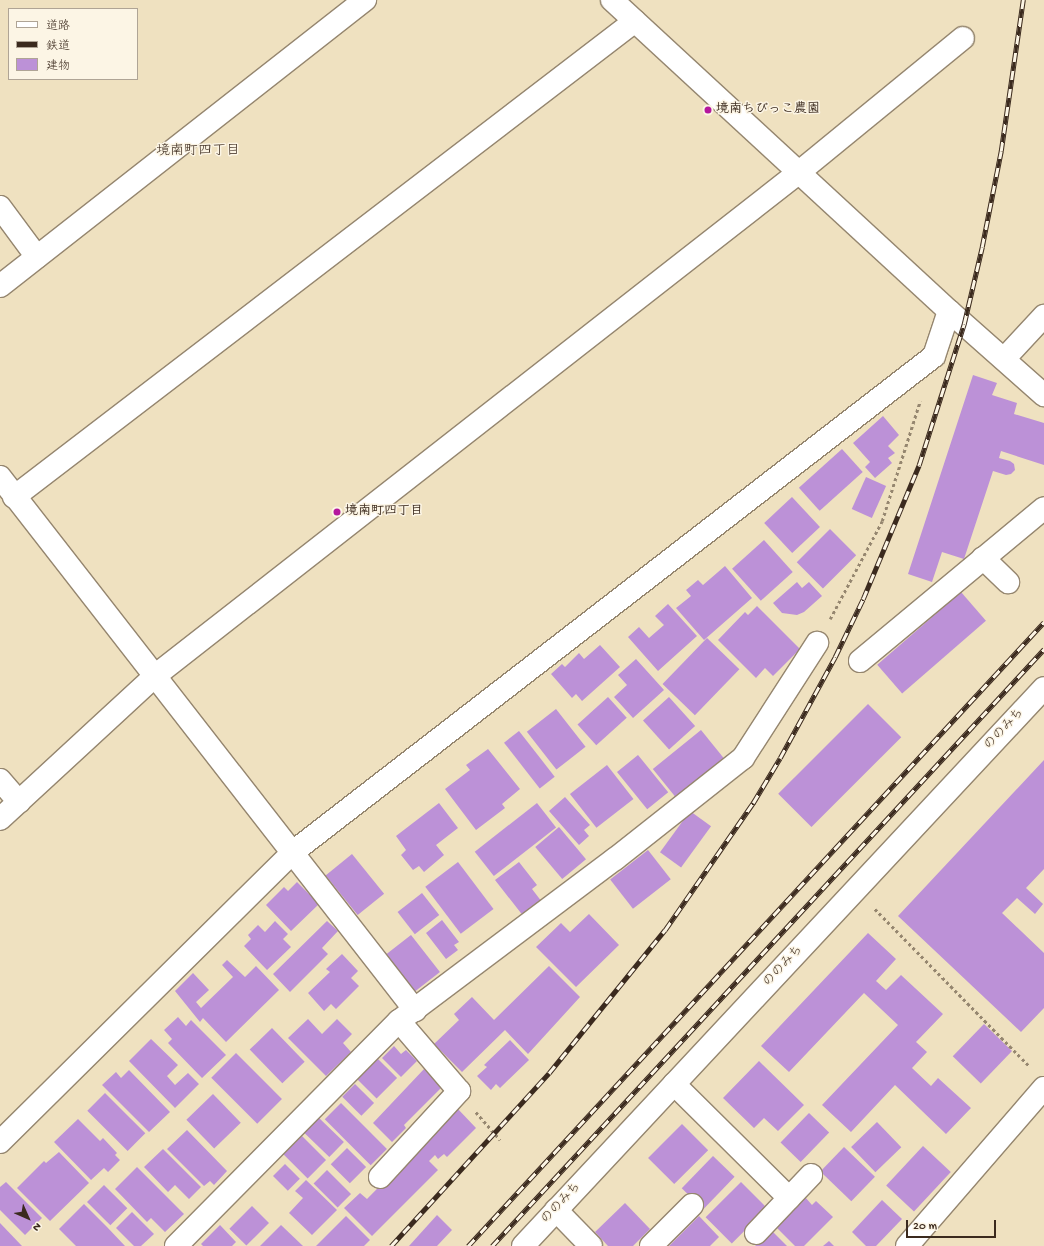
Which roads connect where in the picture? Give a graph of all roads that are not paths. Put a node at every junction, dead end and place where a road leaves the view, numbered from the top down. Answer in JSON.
{"nodes":[{"id":1,"x":365,"y":0,"type":"edge"},
{"id":2,"x":612,"y":0,"type":"edge"},
{"id":3,"x":635,"y":21,"type":"junction"},
{"id":4,"x":963,"y":38,"type":"dead end"},
{"id":5,"x":798,"y":173,"type":"junction"},
{"id":6,"x":0,"y":207,"type":"edge"},
{"id":7,"x":37,"y":257,"type":"junction"},
{"id":8,"x":0,"y":286,"type":"edge"},
{"id":9,"x":949,"y":311,"type":"junction"},
{"id":10,"x":1044,"y":316,"type":"edge"},
{"id":11,"x":1004,"y":359,"type":"junction"},
{"id":12,"x":1044,"y":394,"type":"edge"},
{"id":13,"x":0,"y":477,"type":"edge"},
{"id":14,"x":14,"y":497,"type":"junction"},
{"id":15,"x":1044,"y":508,"type":"edge"},
{"id":16,"x":983,"y":558,"type":"junction"},
{"id":17,"x":1008,"y":582,"type":"dead end"},
{"id":18,"x":817,"y":643,"type":"road end"},
{"id":19,"x":860,"y":661,"type":"dead end"},
{"id":20,"x":156,"y":675,"type":"junction"},
{"id":21,"x":1044,"y":688,"type":"edge"},
{"id":22,"x":0,"y":780,"type":"edge"},
{"id":23,"x":19,"y":802,"type":"junction"},
{"id":24,"x":0,"y":819,"type":"edge"},
{"id":25,"x":293,"y":852,"type":"junction"},
{"id":26,"x":407,"y":1015,"type":"junction"},
{"id":27,"x":1038,"y":1079,"type":"edge"},
{"id":28,"x":674,"y":1084,"type":"junction"},
{"id":29,"x":0,"y":1142,"type":"edge"},
{"id":30,"x":811,"y":1175,"type":"dead end"},
{"id":31,"x":380,"y":1177,"type":"dead end"},
{"id":32,"x":789,"y":1198,"type":"junction"},
{"id":33,"x":692,"y":1205,"type":"dead end"},
{"id":34,"x":556,"y":1210,"type":"junction"},
{"id":35,"x":756,"y":1233,"type":"dead end"},
{"id":36,"x":176,"y":1246,"type":"edge"},
{"id":37,"x":523,"y":1246,"type":"edge"},
{"id":38,"x":591,"y":1246,"type":"edge"},
{"id":39,"x":651,"y":1246,"type":"edge"},
{"id":40,"x":907,"y":1246,"type":"edge"}],
"edges":[{"from":1,"to":7,"type":"street"},
{"from":2,"to":3,"type":"street"},
{"from":3,"to":5,"type":"street"},
{"from":3,"to":14,"type":"street"},
{"from":4,"to":5,"type":"street"},
{"from":5,"to":9,"type":"street"},
{"from":5,"to":20,"type":"street"},
{"from":6,"to":7,"type":"street"},
{"from":7,"to":8,"type":"street"},
{"from":9,"to":11,"type":"street"},
{"from":9,"to":25,"type":"street"},
{"from":10,"to":11,"type":"street"},
{"from":11,"to":12,"type":"street"},
{"from":13,"to":14,"type":"street"},
{"from":14,"to":20,"type":"street"},
{"from":15,"to":16,"type":"street"},
{"from":16,"to":17,"type":"street"},
{"from":16,"to":19,"type":"street"},
{"from":18,"to":26,"type":"street"},
{"from":20,"to":23,"type":"street"},
{"from":20,"to":25,"type":"street"},
{"from":21,"to":28,"type":"street","name":"ののみち"},
{"from":22,"to":23,"type":"street"},
{"from":23,"to":24,"type":"street"},
{"from":25,"to":26,"type":"street"},
{"from":25,"to":29,"type":"street"},
{"from":26,"to":31,"type":"street"},
{"from":26,"to":36,"type":"street"},
{"from":27,"to":40,"type":"street"},
{"from":28,"to":32,"type":"street"},
{"from":28,"to":34,"type":"street","name":"ののみち"},
{"from":30,"to":32,"type":"street"},
{"from":32,"to":35,"type":"street"},
{"from":33,"to":39,"type":"street"},
{"from":34,"to":37,"type":"street","name":"ののみち"},
{"from":34,"to":38,"type":"street"}]}
